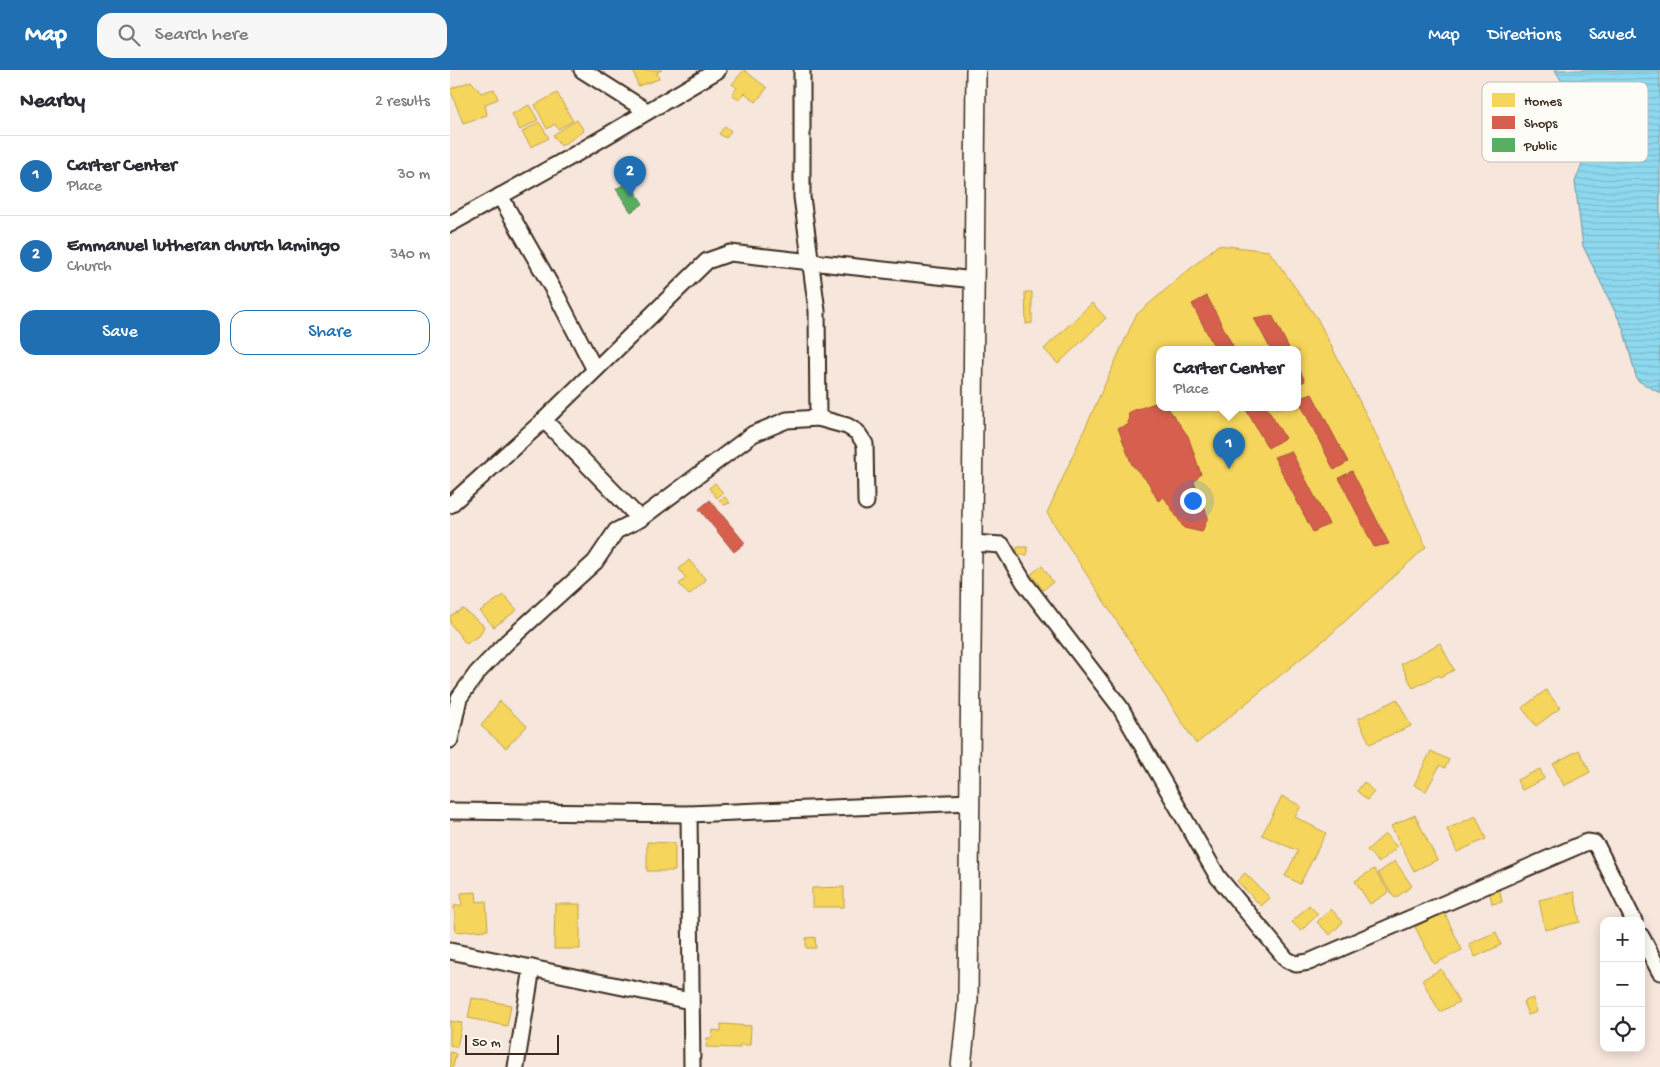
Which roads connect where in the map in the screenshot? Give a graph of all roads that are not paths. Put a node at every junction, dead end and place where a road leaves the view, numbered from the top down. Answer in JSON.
{"nodes":[{"id":1,"x":582,"y":70,"type":"edge"},
{"id":2,"x":718,"y":70,"type":"edge"},
{"id":3,"x":802,"y":70,"type":"edge"},
{"id":4,"x":976,"y":70,"type":"edge"},
{"id":5,"x":698,"y":75,"type":"edge"},
{"id":6,"x":647,"y":111,"type":"junction"},
{"id":7,"x":500,"y":196,"type":"junction"},
{"id":8,"x":450,"y":224,"type":"edge"},
{"id":9,"x":810,"y":263,"type":"junction"},
{"id":10,"x":974,"y":280,"type":"junction"},
{"id":11,"x":595,"y":370,"type":"junction"},
{"id":12,"x":818,"y":418,"type":"junction"},
{"id":13,"x":544,"y":420,"type":"junction"},
{"id":14,"x":866,"y":502,"type":"dead end"},
{"id":15,"x":450,"y":506,"type":"edge"},
{"id":16,"x":640,"y":519,"type":"junction"},
{"id":17,"x":972,"y":543,"type":"junction"},
{"id":18,"x":450,"y":740,"type":"edge"},
{"id":19,"x":970,"y":802,"type":"junction"},
{"id":20,"x":450,"y":811,"type":"edge"},
{"id":21,"x":688,"y":814,"type":"junction"},
{"id":22,"x":1632,"y":917,"type":"edge"},
{"id":23,"x":1645,"y":944,"type":"edge"},
{"id":24,"x":450,"y":951,"type":"edge"},
{"id":25,"x":532,"y":968,"type":"junction"},
{"id":26,"x":1660,"y":972,"type":"edge"},
{"id":27,"x":690,"y":1001,"type":"junction"},
{"id":28,"x":516,"y":1067,"type":"edge"},
{"id":29,"x":692,"y":1067,"type":"edge"},
{"id":30,"x":960,"y":1067,"type":"edge"}],
"edges":[{"from":1,"to":6,"type":"street"},
{"from":2,"to":5,"type":"street"},
{"from":3,"to":9,"type":"street"},
{"from":4,"to":10,"type":"main road"},
{"from":5,"to":6,"type":"street"},
{"from":6,"to":7,"type":"street"},
{"from":7,"to":8,"type":"street"},
{"from":7,"to":11,"type":"street"},
{"from":9,"to":10,"type":"street"},
{"from":9,"to":11,"type":"street"},
{"from":9,"to":12,"type":"street"},
{"from":10,"to":17,"type":"main road"},
{"from":11,"to":13,"type":"street"},
{"from":12,"to":14,"type":"street"},
{"from":12,"to":16,"type":"street"},
{"from":13,"to":15,"type":"street"},
{"from":13,"to":16,"type":"street"},
{"from":16,"to":18,"type":"street"},
{"from":17,"to":19,"type":"main road"},
{"from":17,"to":22,"type":"street"},
{"from":19,"to":21,"type":"street"},
{"from":19,"to":30,"type":"main road"},
{"from":20,"to":21,"type":"street"},
{"from":21,"to":27,"type":"street"},
{"from":23,"to":26,"type":"street"},
{"from":24,"to":25,"type":"street"},
{"from":25,"to":27,"type":"street"},
{"from":25,"to":28,"type":"street"},
{"from":27,"to":29,"type":"street"}]}
